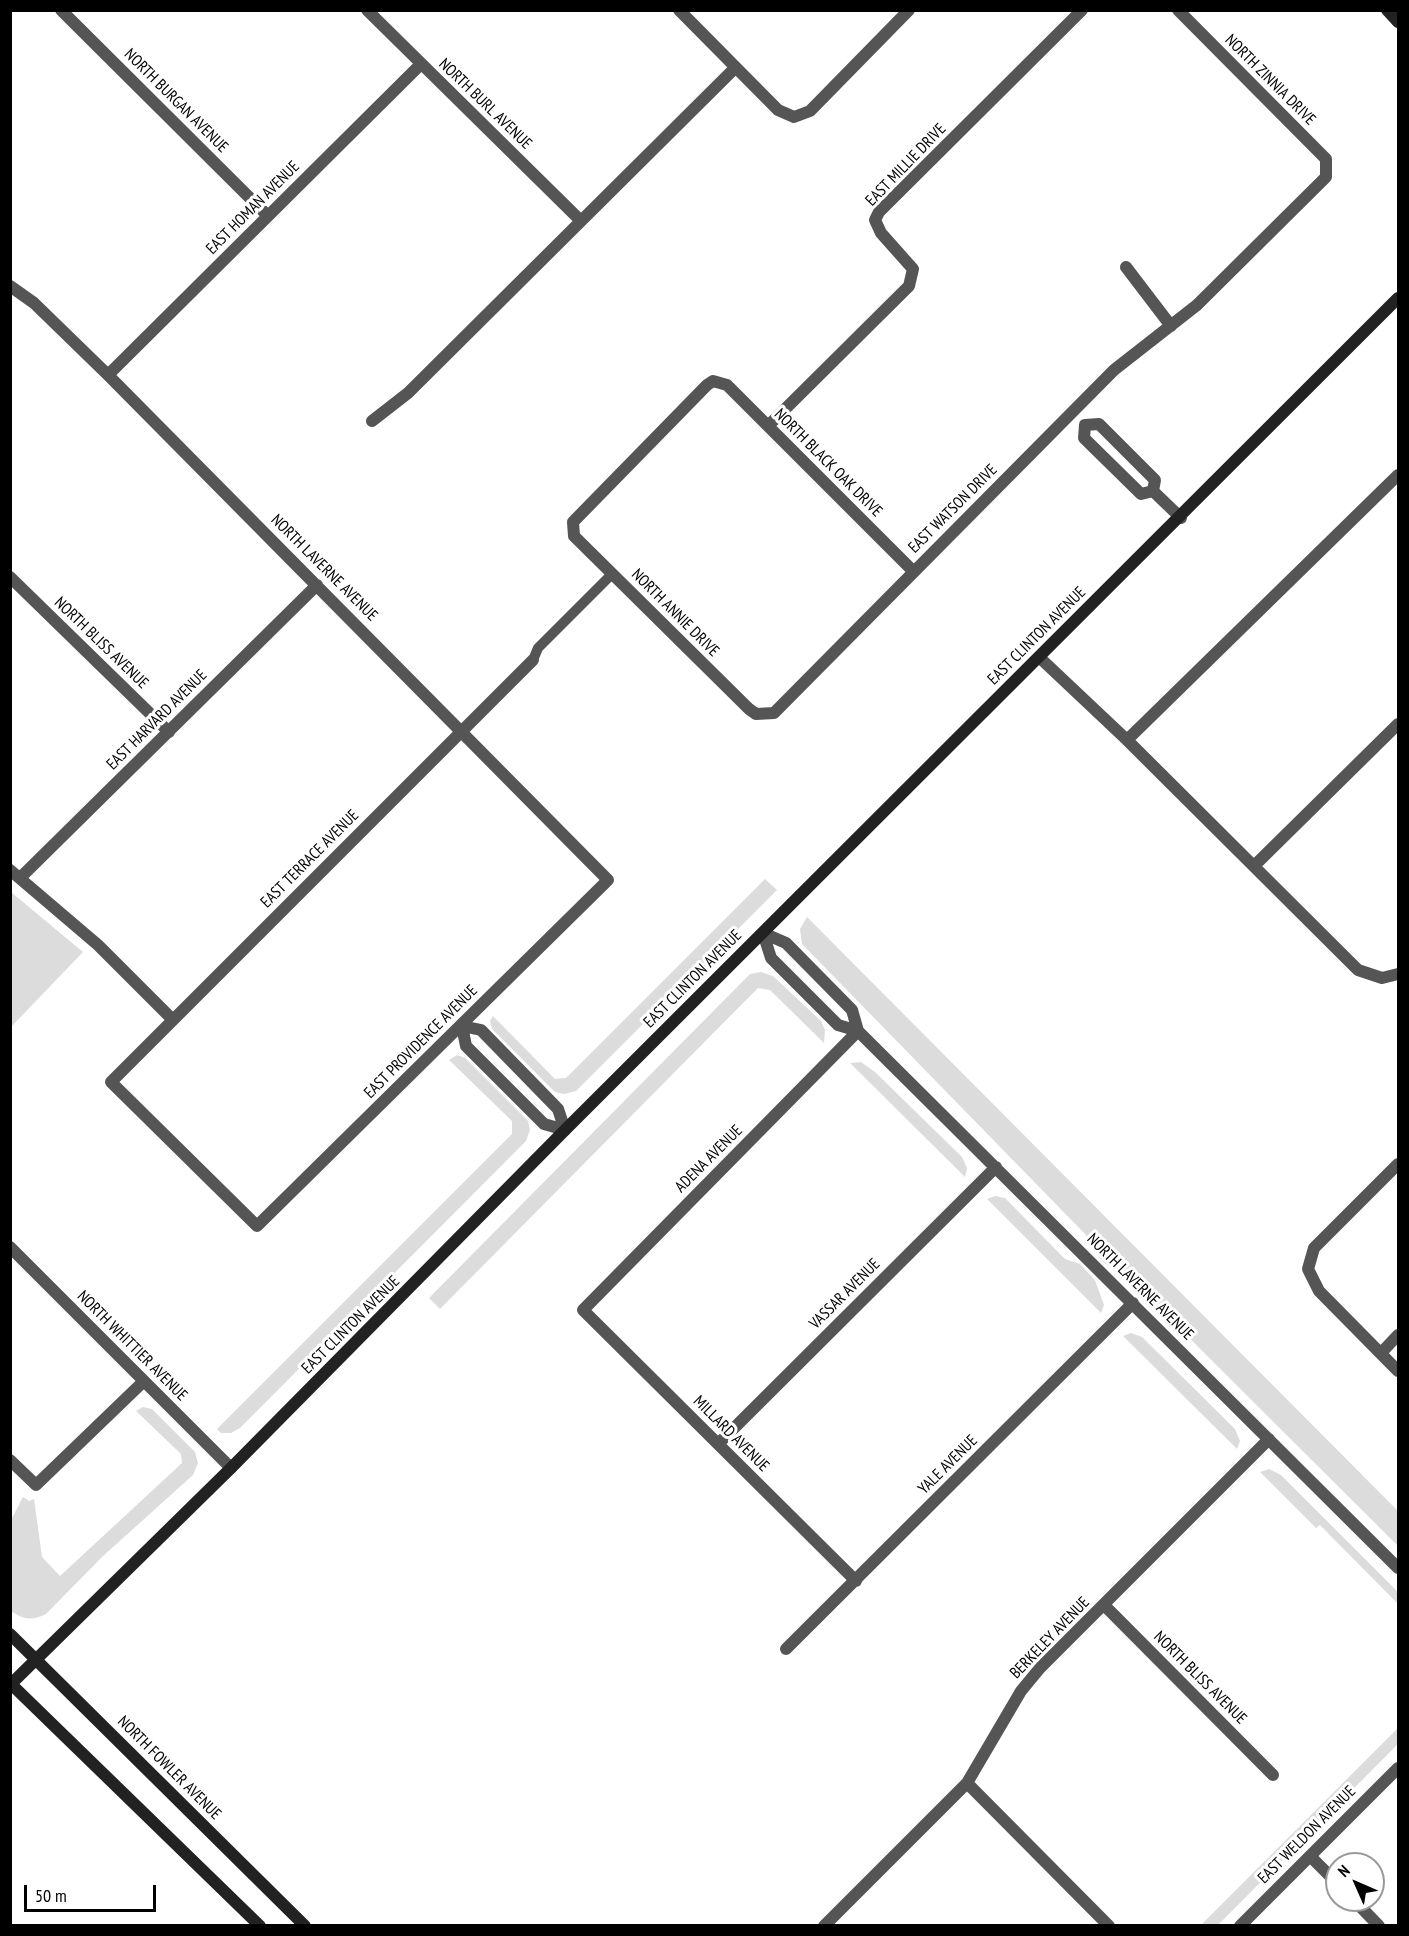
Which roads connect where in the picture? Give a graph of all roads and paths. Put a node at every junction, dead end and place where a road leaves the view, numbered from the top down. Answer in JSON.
{"nodes":[{"id":1,"x":62,"y":10,"type":"edge"},
{"id":2,"x":367,"y":10,"type":"edge"},
{"id":3,"x":679,"y":10,"type":"edge"},
{"id":4,"x":909,"y":10,"type":"edge"},
{"id":5,"x":1082,"y":10,"type":"edge"},
{"id":6,"x":1178,"y":10,"type":"edge"},
{"id":7,"x":1387,"y":10,"type":"edge"},
{"id":8,"x":1398,"y":22,"type":"edge"},
{"id":9,"x":421,"y":64,"type":"junction"},
{"id":10,"x":735,"y":68,"type":"junction"},
{"id":11,"x":1326,"y":177,"type":"joint"},
{"id":12,"x":268,"y":216,"type":"junction"},
{"id":13,"x":581,"y":220,"type":"junction"},
{"id":14,"x":1126,"y":267,"type":"dead end"},
{"id":15,"x":10,"y":286,"type":"edge"},
{"id":16,"x":1398,"y":298,"type":"edge"},
{"id":17,"x":1171,"y":326,"type":"junction"},
{"id":18,"x":108,"y":375,"type":"junction"},
{"id":19,"x":1072,"y":413,"type":"junction"},
{"id":20,"x":372,"y":421,"type":"dead end"},
{"id":21,"x":1085,"y":425,"type":"junction"},
{"id":22,"x":768,"y":426,"type":"junction"},
{"id":23,"x":1396,"y":483,"type":"edge"},
{"id":24,"x":1153,"y":491,"type":"junction"},
{"id":25,"x":1181,"y":518,"type":"junction"},
{"id":26,"x":572,"y":530,"type":"joint"},
{"id":27,"x":914,"y":572,"type":"junction"},
{"id":28,"x":612,"y":574,"type":"junction"},
{"id":29,"x":10,"y":577,"type":"edge"},
{"id":30,"x":317,"y":585,"type":"junction"},
{"id":31,"x":1039,"y":657,"type":"junction"},
{"id":32,"x":533,"y":660,"type":"joint"},
{"id":33,"x":761,"y":715,"type":"joint"},
{"id":34,"x":1398,"y":724,"type":"edge"},
{"id":35,"x":461,"y":731,"type":"junction"},
{"id":36,"x":169,"y":732,"type":"junction"},
{"id":37,"x":1127,"y":740,"type":"junction"},
{"id":38,"x":1254,"y":866,"type":"junction"},
{"id":39,"x":10,"y":870,"type":"edge"},
{"id":40,"x":20,"y":879,"type":"junction"},
{"id":41,"x":608,"y":880,"type":"joint"},
{"id":42,"x":763,"y":933,"type":"junction"},
{"id":43,"x":1398,"y":974,"type":"edge"},
{"id":44,"x":173,"y":1020,"type":"junction"},
{"id":45,"x":462,"y":1026,"type":"junction"},
{"id":46,"x":858,"y":1030,"type":"junction"},
{"id":47,"x":565,"y":1130,"type":"junction"},
{"id":48,"x":1398,"y":1164,"type":"edge"},
{"id":49,"x":996,"y":1167,"type":"junction"},
{"id":50,"x":257,"y":1226,"type":"joint"},
{"id":51,"x":10,"y":1247,"type":"edge"},
{"id":52,"x":1133,"y":1303,"type":"junction"},
{"id":53,"x":583,"y":1310,"type":"joint"},
{"id":54,"x":1398,"y":1335,"type":"edge"},
{"id":55,"x":1381,"y":1353,"type":"junction"},
{"id":56,"x":1398,"y":1371,"type":"edge"},
{"id":57,"x":144,"y":1381,"type":"junction"},
{"id":58,"x":1269,"y":1439,"type":"junction"},
{"id":59,"x":718,"y":1444,"type":"junction"},
{"id":60,"x":10,"y":1460,"type":"edge"},
{"id":61,"x":231,"y":1468,"type":"junction"},
{"id":62,"x":1398,"y":1568,"type":"edge"},
{"id":63,"x":856,"y":1581,"type":"junction"},
{"id":64,"x":1104,"y":1605,"type":"junction"},
{"id":65,"x":10,"y":1634,"type":"edge"},
{"id":66,"x":786,"y":1649,"type":"dead end"},
{"id":67,"x":36,"y":1659,"type":"junction"},
{"id":68,"x":11,"y":1684,"type":"edge"},
{"id":69,"x":1398,"y":1768,"type":"edge"},
{"id":70,"x":1273,"y":1775,"type":"dead end"},
{"id":71,"x":967,"y":1783,"type":"junction"},
{"id":72,"x":1310,"y":1856,"type":"junction"},
{"id":73,"x":1325,"y":1871,"type":"edge"},
{"id":74,"x":1366,"y":1912,"type":"edge"},
{"id":75,"x":260,"y":1926,"type":"edge"},
{"id":76,"x":305,"y":1926,"type":"edge"},
{"id":77,"x":824,"y":1926,"type":"edge"},
{"id":78,"x":1109,"y":1926,"type":"edge"},
{"id":79,"x":1240,"y":1926,"type":"edge"},
{"id":80,"x":1379,"y":1926,"type":"edge"}],
"edges":[{"from":1,"to":12,"type":"street","name":"NORTH BURGAN AVENUE"},
{"from":2,"to":9,"type":"street","name":"NORTH BURL AVENUE"},
{"from":3,"to":10,"type":"street"},
{"from":4,"to":10,"type":"street"},
{"from":5,"to":22,"type":"street","name":"EAST MILLIE DRIVE"},
{"from":6,"to":11,"type":"street","name":"NORTH ZINNIA DRIVE"},
{"from":7,"to":8,"type":"street"},
{"from":9,"to":12,"type":"street","name":"EAST HOMAN AVENUE"},
{"from":9,"to":13,"type":"street","name":"NORTH BURL AVENUE"},
{"from":10,"to":13,"type":"street"},
{"from":11,"to":17,"type":"street","name":"EAST WATSON DRIVE"},
{"from":12,"to":18,"type":"street","name":"EAST HOMAN AVENUE"},
{"from":13,"to":20,"type":"street"},
{"from":14,"to":17,"type":"street"},
{"from":15,"to":18,"type":"street","name":"NORTH LAVERNE AVENUE"},
{"from":16,"to":25,"type":"street","name":"EAST CLINTON AVENUE"},
{"from":17,"to":19,"type":"street","name":"EAST WATSON DRIVE"},
{"from":18,"to":30,"type":"street","name":"NORTH LAVERNE AVENUE"},
{"from":19,"to":21,"type":"street"},
{"from":19,"to":27,"type":"street","name":"EAST WATSON DRIVE"},
{"from":21,"to":24,"type":"street"},
{"from":21,"to":24,"type":"street"},
{"from":22,"to":26,"type":"street","name":"NORTH BLACK OAK DRIVE"},
{"from":22,"to":27,"type":"street","name":"NORTH BLACK OAK DRIVE"},
{"from":23,"to":37,"type":"street"},
{"from":24,"to":25,"type":"street"},
{"from":25,"to":31,"type":"street","name":"EAST CLINTON AVENUE"},
{"from":26,"to":28,"type":"street","name":"NORTH ANNIE DRIVE"},
{"from":27,"to":33,"type":"street","name":"EAST WATSON DRIVE"},
{"from":28,"to":32,"type":"lane"},
{"from":28,"to":33,"type":"street","name":"NORTH ANNIE DRIVE"},
{"from":29,"to":36,"type":"street","name":"NORTH BLISS AVENUE"},
{"from":30,"to":35,"type":"street","name":"NORTH LAVERNE AVENUE"},
{"from":30,"to":36,"type":"street","name":"EAST HARVARD AVENUE"},
{"from":31,"to":37,"type":"street"},
{"from":31,"to":42,"type":"street","name":"EAST CLINTON AVENUE"},
{"from":32,"to":35,"type":"street","name":"EAST TERRACE AVENUE"},
{"from":34,"to":38,"type":"street"},
{"from":35,"to":41,"type":"street","name":"NORTH LAVERNE AVENUE"},
{"from":35,"to":44,"type":"street","name":"EAST TERRACE AVENUE"},
{"from":36,"to":40,"type":"street","name":"EAST HARVARD AVENUE"},
{"from":37,"to":38,"type":"street"},
{"from":38,"to":43,"type":"street"},
{"from":39,"to":40,"type":"street"},
{"from":40,"to":44,"type":"street"},
{"from":41,"to":45,"type":"street","name":"EAST PROVIDENCE AVENUE"},
{"from":42,"to":46,"type":"street"},
{"from":42,"to":46,"type":"street"},
{"from":42,"to":47,"type":"street","name":"EAST CLINTON AVENUE"},
{"from":44,"to":50,"type":"street","name":"EAST TERRACE AVENUE"},
{"from":45,"to":47,"type":"street"},
{"from":45,"to":47,"type":"street"},
{"from":45,"to":50,"type":"street","name":"EAST PROVIDENCE AVENUE"},
{"from":46,"to":49,"type":"street","name":"NORTH LAVERNE AVENUE"},
{"from":46,"to":53,"type":"street","name":"ADENA AVENUE"},
{"from":47,"to":61,"type":"street","name":"EAST CLINTON AVENUE"},
{"from":48,"to":55,"type":"street"},
{"from":49,"to":52,"type":"street","name":"NORTH LAVERNE AVENUE"},
{"from":49,"to":59,"type":"street","name":"VASSAR AVENUE"},
{"from":51,"to":57,"type":"street","name":"NORTH WHITTIER AVENUE"},
{"from":52,"to":58,"type":"street","name":"NORTH LAVERNE AVENUE"},
{"from":52,"to":63,"type":"street","name":"YALE AVENUE"},
{"from":53,"to":59,"type":"street","name":"MILLARD AVENUE"},
{"from":54,"to":55,"type":"street"},
{"from":55,"to":56,"type":"street"},
{"from":57,"to":60,"type":"street"},
{"from":57,"to":61,"type":"street","name":"NORTH WHITTIER AVENUE"},
{"from":58,"to":62,"type":"street","name":"NORTH LAVERNE AVENUE"},
{"from":58,"to":64,"type":"street","name":"BERKELEY AVENUE"},
{"from":59,"to":63,"type":"street","name":"MILLARD AVENUE"},
{"from":61,"to":67,"type":"street","name":"EAST CLINTON AVENUE"},
{"from":63,"to":66,"type":"street","name":"YALE AVENUE"},
{"from":64,"to":70,"type":"street","name":"NORTH BLISS AVENUE"},
{"from":64,"to":71,"type":"street","name":"BERKELEY AVENUE"},
{"from":65,"to":67,"type":"street","name":"NORTH FOWLER AVENUE"},
{"from":67,"to":68,"type":"street","name":"EAST CLINTON AVENUE"},
{"from":67,"to":76,"type":"street","name":"NORTH FOWLER AVENUE"},
{"from":68,"to":75,"type":"street"},
{"from":69,"to":72,"type":"street","name":"EAST WELDON AVENUE"},
{"from":71,"to":77,"type":"street","name":"BERKELEY AVENUE"},
{"from":71,"to":78,"type":"street"},
{"from":72,"to":73,"type":"street"},
{"from":72,"to":79,"type":"street","name":"EAST WELDON AVENUE"},
{"from":74,"to":80,"type":"street"}]}
